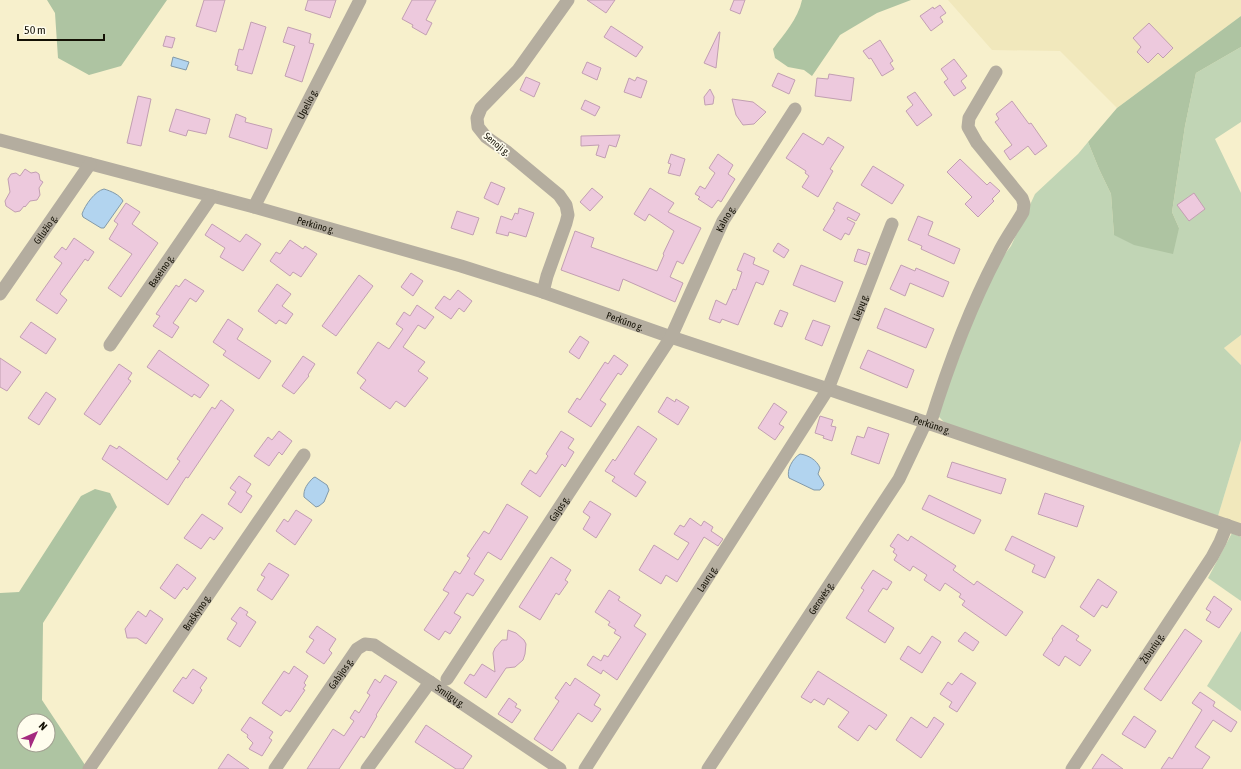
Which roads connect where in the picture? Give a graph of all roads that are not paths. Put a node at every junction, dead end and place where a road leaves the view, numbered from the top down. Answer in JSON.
{"nodes":[{"id":1,"x":360,"y":0,"type":"edge"},
{"id":2,"x":568,"y":0,"type":"edge"},
{"id":3,"x":996,"y":72,"type":"dead end"},
{"id":4,"x":795,"y":108,"type":"dead end"},
{"id":5,"x":0,"y":140,"type":"edge"},
{"id":6,"x":90,"y":164,"type":"junction"},
{"id":7,"x":212,"y":196,"type":"junction"},
{"id":8,"x":254,"y":207,"type":"junction"},
{"id":9,"x":892,"y":224,"type":"dead end"},
{"id":10,"x":543,"y":292,"type":"junction"},
{"id":11,"x":0,"y":294,"type":"edge"},
{"id":12,"x":670,"y":337,"type":"junction"},
{"id":13,"x":110,"y":345,"type":"dead end"},
{"id":14,"x":828,"y":389,"type":"junction"},
{"id":15,"x":928,"y":423,"type":"junction"},
{"id":16,"x":304,"y":455,"type":"dead end"},
{"id":17,"x":1227,"y":525,"type":"junction"},
{"id":18,"x":1241,"y":530,"type":"edge"},
{"id":19,"x":447,"y":679,"type":"dead end"},
{"id":20,"x":430,"y":682,"type":"junction"},
{"id":21,"x":89,"y":769,"type":"edge"},
{"id":22,"x":275,"y":769,"type":"edge"},
{"id":23,"x":367,"y":769,"type":"edge"},
{"id":24,"x":560,"y":769,"type":"edge"},
{"id":25,"x":585,"y":769,"type":"edge"},
{"id":26,"x":708,"y":769,"type":"edge"},
{"id":27,"x":1072,"y":769,"type":"edge"}],
"edges":[{"from":1,"to":8,"type":"street","name":"Upelio g."},
{"from":2,"to":10,"type":"street","name":"Senoji g."},
{"from":3,"to":15,"type":"street","name":"Gerovės g."},
{"from":4,"to":12,"type":"street","name":"Kalno g."},
{"from":5,"to":6,"type":"street","name":"Perkūno g."},
{"from":6,"to":7,"type":"street","name":"Perkūno g."},
{"from":6,"to":11,"type":"street","name":"Gilužio g."},
{"from":7,"to":8,"type":"street","name":"Perkūno g."},
{"from":7,"to":13,"type":"street","name":"Baseino g."},
{"from":8,"to":10,"type":"street","name":"Perkūno g."},
{"from":9,"to":14,"type":"street","name":"Liepų g."},
{"from":10,"to":12,"type":"street","name":"Perkūno g."},
{"from":12,"to":14,"type":"street","name":"Perkūno g."},
{"from":12,"to":19,"type":"street","name":"Gajos g."},
{"from":14,"to":15,"type":"street","name":"Perkūno g."},
{"from":14,"to":25,"type":"street","name":"Laurų g."},
{"from":15,"to":17,"type":"street","name":"Perkūno g."},
{"from":15,"to":26,"type":"street","name":"Gerovės g."},
{"from":16,"to":21,"type":"street","name":"Braškyno g."},
{"from":17,"to":18,"type":"street","name":"Perkūno g."},
{"from":17,"to":27,"type":"street","name":"Žiburių g."},
{"from":20,"to":22,"type":"street","name":"Gabijos g."},
{"from":20,"to":23,"type":"street","name":"Smilgų g."},
{"from":20,"to":24,"type":"street","name":"Smilgų g."}]}
